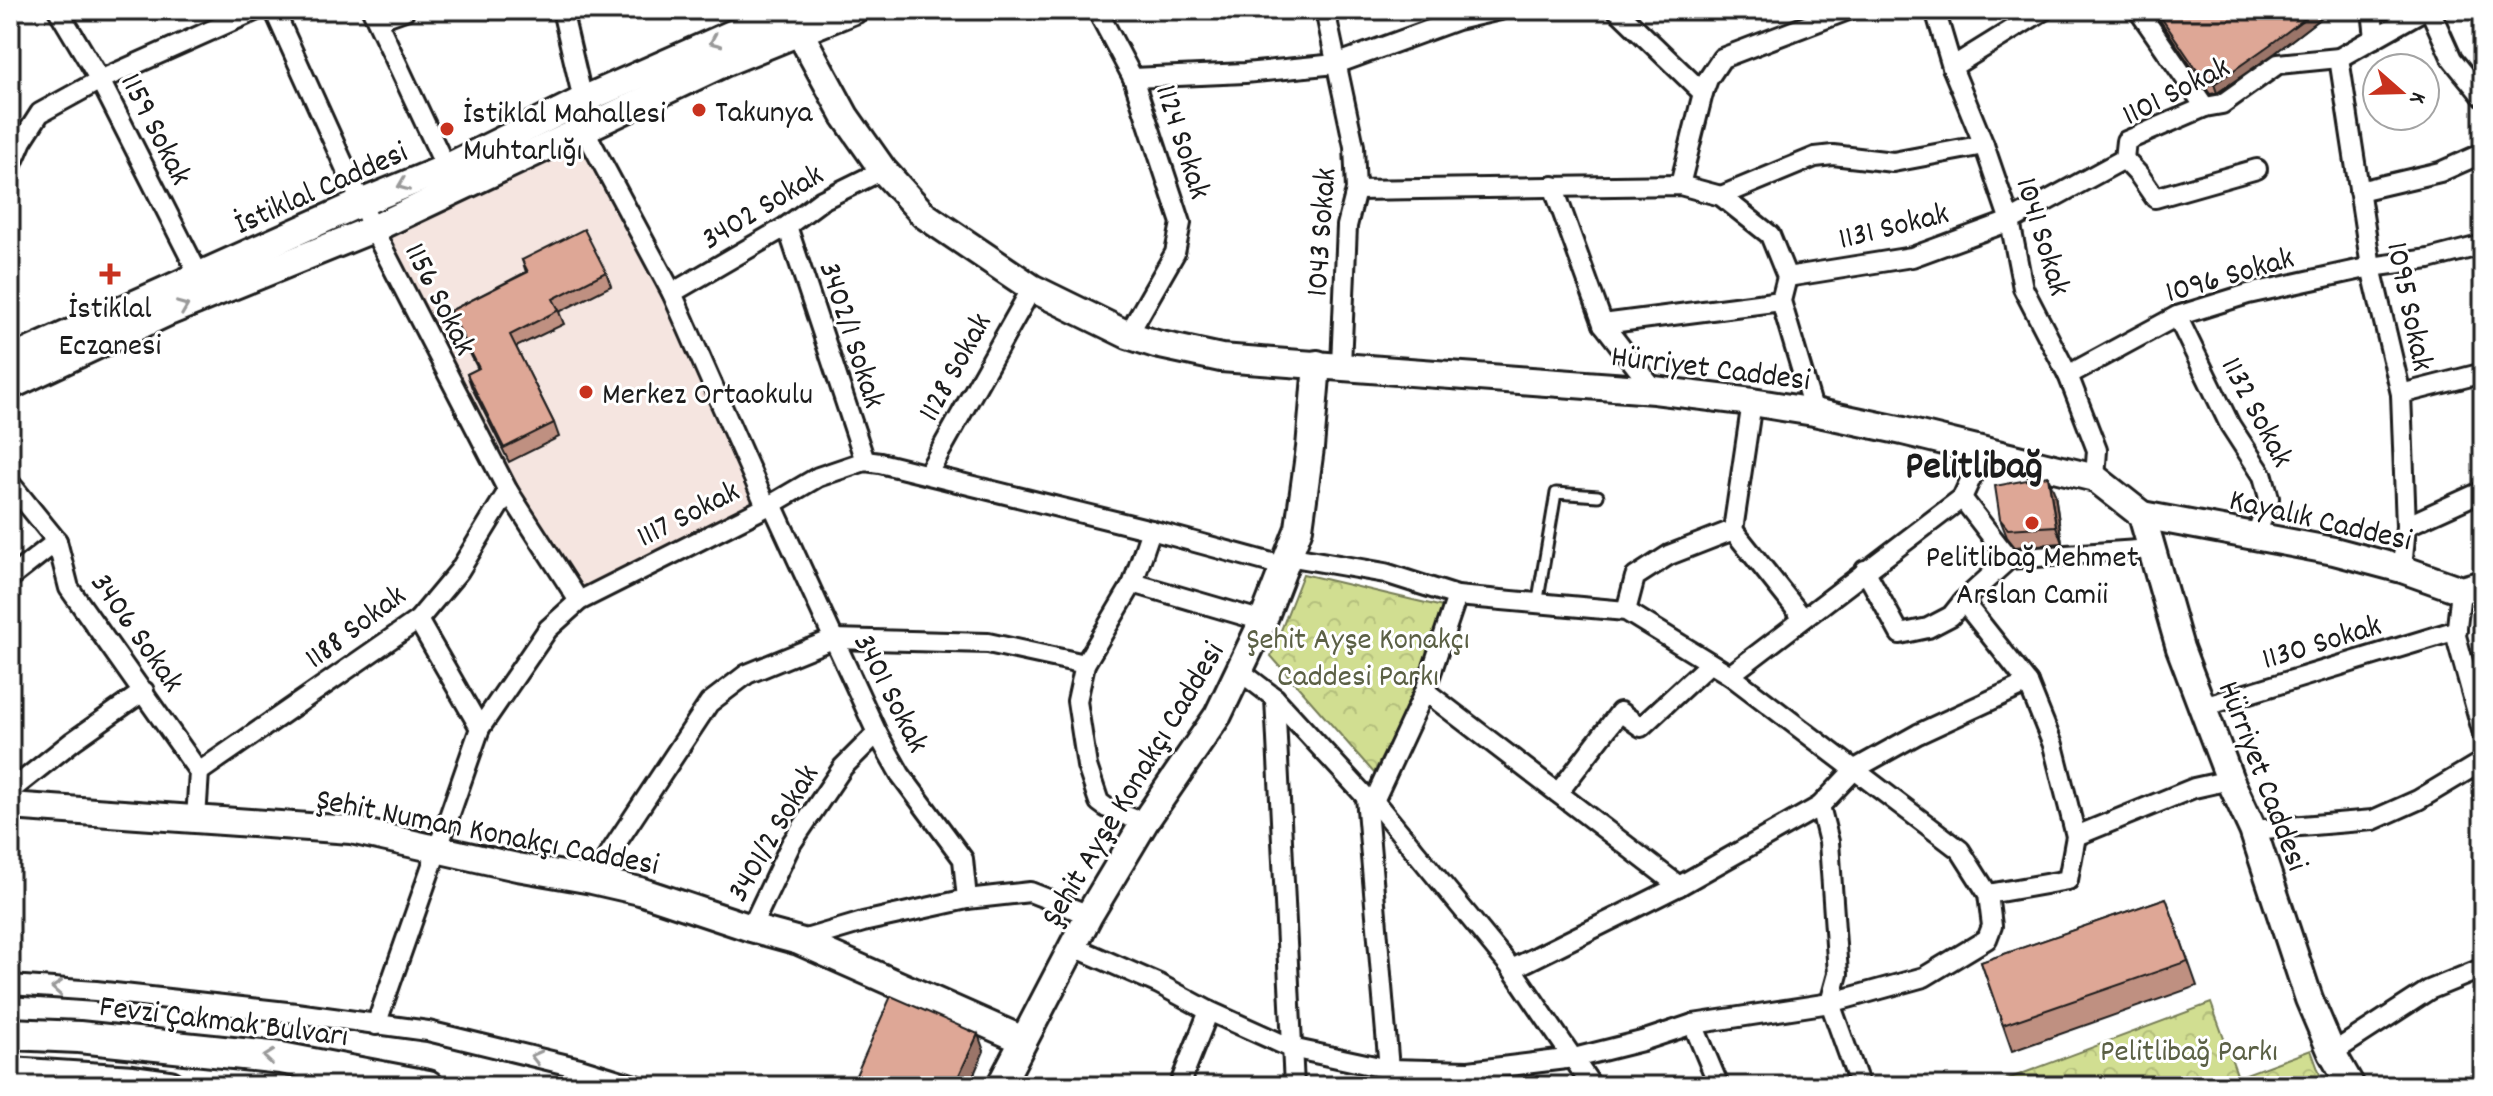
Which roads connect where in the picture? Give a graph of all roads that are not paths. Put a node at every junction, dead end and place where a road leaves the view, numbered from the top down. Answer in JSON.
{"nodes":[{"id":1,"x":58,"y":10,"type":"edge"},
{"id":2,"x":257,"y":10,"type":"edge"},
{"id":3,"x":274,"y":10,"type":"edge"},
{"id":4,"x":405,"y":10,"type":"edge"},
{"id":5,"x":562,"y":10,"type":"edge"},
{"id":6,"x":786,"y":10,"type":"edge"},
{"id":7,"x":854,"y":10,"type":"edge"},
{"id":8,"x":1097,"y":10,"type":"edge"},
{"id":9,"x":1325,"y":10,"type":"edge"},
{"id":10,"x":1500,"y":10,"type":"edge"},
{"id":11,"x":1617,"y":10,"type":"edge"},
{"id":12,"x":1848,"y":10,"type":"edge"},
{"id":13,"x":1935,"y":10,"type":"edge"},
{"id":14,"x":2044,"y":10,"type":"edge"},
{"id":15,"x":2138,"y":10,"type":"edge"},
{"id":16,"x":2372,"y":10,"type":"edge"},
{"id":17,"x":2427,"y":10,"type":"edge"},
{"id":18,"x":374,"y":15,"type":"edge"},
{"id":19,"x":796,"y":22,"type":"edge"},
{"id":20,"x":2375,"y":38,"type":"junction"},
{"id":21,"x":2339,"y":58,"type":"junction"},
{"id":22,"x":1336,"y":64,"type":"junction"},
{"id":23,"x":1952,"y":67,"type":"junction"},
{"id":24,"x":1133,"y":78,"type":"junction"},
{"id":25,"x":100,"y":80,"type":"junction"},
{"id":26,"x":1703,"y":93,"type":"junction"},
{"id":27,"x":2483,"y":97,"type":"edge"},
{"id":28,"x":583,"y":100,"type":"junction"},
{"id":29,"x":2205,"y":107,"type":"junction"},
{"id":30,"x":584,"y":129,"type":"junction"},
{"id":31,"x":1984,"y":145,"type":"junction"},
{"id":32,"x":2483,"y":153,"type":"edge"},
{"id":33,"x":2124,"y":159,"type":"junction"},
{"id":34,"x":446,"y":168,"type":"junction"},
{"id":35,"x":10,"y":169,"type":"edge"},
{"id":36,"x":2257,"y":169,"type":"dead end"},
{"id":37,"x":883,"y":170,"type":"junction"},
{"id":38,"x":1680,"y":185,"type":"junction"},
{"id":39,"x":1553,"y":186,"type":"junction"},
{"id":40,"x":1356,"y":190,"type":"junction"},
{"id":41,"x":2359,"y":191,"type":"junction"},
{"id":42,"x":1721,"y":196,"type":"junction"},
{"id":43,"x":363,"y":202,"type":"junction"},
{"id":44,"x":2010,"y":221,"type":"junction"},
{"id":45,"x":787,"y":226,"type":"junction"},
{"id":46,"x":373,"y":229,"type":"junction"},
{"id":47,"x":2483,"y":245,"type":"edge"},
{"id":48,"x":2371,"y":267,"type":"junction"},
{"id":49,"x":200,"y":277,"type":"junction"},
{"id":50,"x":1787,"y":277,"type":"junction"},
{"id":51,"x":1032,"y":288,"type":"junction"},
{"id":52,"x":672,"y":293,"type":"junction"},
{"id":53,"x":1781,"y":301,"type":"junction"},
{"id":54,"x":2177,"y":316,"type":"junction"},
{"id":55,"x":1603,"y":324,"type":"junction"},
{"id":56,"x":1128,"y":335,"type":"junction"},
{"id":57,"x":10,"y":360,"type":"edge"},
{"id":58,"x":1329,"y":365,"type":"junction"},
{"id":59,"x":2483,"y":373,"type":"edge"},
{"id":60,"x":2068,"y":375,"type":"junction"},
{"id":61,"x":10,"y":386,"type":"edge"},
{"id":62,"x":1654,"y":390,"type":"junction"},
{"id":63,"x":2401,"y":394,"type":"junction"},
{"id":64,"x":1752,"y":402,"type":"junction"},
{"id":65,"x":1814,"y":412,"type":"junction"},
{"id":66,"x":1984,"y":450,"type":"junction"},
{"id":67,"x":865,"y":461,"type":"junction"},
{"id":68,"x":928,"y":473,"type":"junction"},
{"id":69,"x":2095,"y":478,"type":"junction"},
{"id":70,"x":10,"y":483,"type":"edge"},
{"id":71,"x":508,"y":491,"type":"junction"},
{"id":72,"x":2483,"y":491,"type":"edge"},
{"id":73,"x":1598,"y":496,"type":"dead end"},
{"id":74,"x":1962,"y":498,"type":"junction"},
{"id":75,"x":769,"y":505,"type":"junction"},
{"id":76,"x":2142,"y":515,"type":"junction"},
{"id":77,"x":2406,"y":526,"type":"junction"},
{"id":78,"x":1151,"y":530,"type":"junction"},
{"id":79,"x":1733,"y":530,"type":"junction"},
{"id":80,"x":2256,"y":536,"type":"junction"},
{"id":81,"x":57,"y":541,"type":"junction"},
{"id":82,"x":2152,"y":549,"type":"junction"},
{"id":83,"x":2009,"y":559,"type":"junction"},
{"id":84,"x":1285,"y":561,"type":"junction"},
{"id":85,"x":2402,"y":569,"type":"junction"},
{"id":86,"x":1865,"y":570,"type":"junction"},
{"id":87,"x":10,"y":578,"type":"edge"},
{"id":88,"x":1133,"y":583,"type":"junction"},
{"id":89,"x":2472,"y":587,"type":"edge"},
{"id":90,"x":1457,"y":596,"type":"junction"},
{"id":91,"x":579,"y":601,"type":"junction"},
{"id":92,"x":1963,"y":601,"type":"junction"},
{"id":93,"x":1537,"y":605,"type":"junction"},
{"id":94,"x":1626,"y":611,"type":"junction"},
{"id":95,"x":1803,"y":618,"type":"junction"},
{"id":96,"x":418,"y":620,"type":"junction"},
{"id":97,"x":1263,"y":621,"type":"junction"},
{"id":98,"x":2457,"y":630,"type":"junction"},
{"id":99,"x":833,"y":639,"type":"junction"},
{"id":100,"x":1710,"y":663,"type":"junction"},
{"id":101,"x":1085,"y":664,"type":"junction"},
{"id":102,"x":1241,"y":672,"type":"junction"},
{"id":103,"x":1730,"y":675,"type":"junction"},
{"id":104,"x":2028,"y":683,"type":"junction"},
{"id":105,"x":144,"y":691,"type":"junction"},
{"id":106,"x":1425,"y":691,"type":"junction"},
{"id":107,"x":1275,"y":698,"type":"junction"},
{"id":108,"x":2203,"y":707,"type":"junction"},
{"id":109,"x":480,"y":728,"type":"junction"},
{"id":110,"x":877,"y":733,"type":"junction"},
{"id":111,"x":2483,"y":734,"type":"edge"},
{"id":112,"x":2483,"y":761,"type":"edge"},
{"id":113,"x":1855,"y":769,"type":"junction"},
{"id":114,"x":199,"y":772,"type":"junction"},
{"id":115,"x":2230,"y":780,"type":"junction"},
{"id":116,"x":10,"y":791,"type":"edge"},
{"id":117,"x":1558,"y":793,"type":"junction"},
{"id":118,"x":1370,"y":799,"type":"junction"},
{"id":119,"x":10,"y":806,"type":"edge"},
{"id":120,"x":1820,"y":806,"type":"junction"},
{"id":121,"x":196,"y":819,"type":"junction"},
{"id":122,"x":1144,"y":823,"type":"junction"},
{"id":123,"x":2253,"y":830,"type":"junction"},
{"id":124,"x":2076,"y":836,"type":"junction"},
{"id":125,"x":436,"y":849,"type":"junction"},
{"id":126,"x":592,"y":880,"type":"junction"},
{"id":127,"x":1679,"y":886,"type":"junction"},
{"id":128,"x":1988,"y":894,"type":"junction"},
{"id":129,"x":967,"y":899,"type":"junction"},
{"id":130,"x":1089,"y":915,"type":"junction"},
{"id":131,"x":751,"y":928,"type":"junction"},
{"id":132,"x":799,"y":941,"type":"junction"},
{"id":133,"x":1072,"y":946,"type":"junction"},
{"id":134,"x":2483,"y":968,"type":"edge"},
{"id":135,"x":1512,"y":969,"type":"junction"},
{"id":136,"x":10,"y":985,"type":"edge"},
{"id":137,"x":1830,"y":1003,"type":"junction"},
{"id":138,"x":1209,"y":1011,"type":"junction"},
{"id":139,"x":1693,"y":1024,"type":"junction"},
{"id":140,"x":376,"y":1025,"type":"junction"},
{"id":141,"x":10,"y":1034,"type":"edge"},
{"id":142,"x":1023,"y":1040,"type":"junction"},
{"id":143,"x":1291,"y":1048,"type":"junction"},
{"id":144,"x":2332,"y":1053,"type":"junction"},
{"id":145,"x":1574,"y":1058,"type":"junction"},
{"id":146,"x":1389,"y":1069,"type":"junction"},
{"id":147,"x":10,"y":1073,"type":"edge"},
{"id":148,"x":1418,"y":1078,"type":"edge"},
{"id":149,"x":170,"y":1086,"type":"edge"},
{"id":150,"x":428,"y":1086,"type":"edge"},
{"id":151,"x":638,"y":1086,"type":"edge"},
{"id":152,"x":1000,"y":1086,"type":"edge"},
{"id":153,"x":1179,"y":1086,"type":"edge"},
{"id":154,"x":1294,"y":1086,"type":"edge"},
{"id":155,"x":1592,"y":1086,"type":"edge"},
{"id":156,"x":1719,"y":1086,"type":"edge"},
{"id":157,"x":1860,"y":1086,"type":"edge"},
{"id":158,"x":2351,"y":1086,"type":"edge"}],
"edges":[{"from":1,"to":25,"type":"street","name":"1159 Sokak"},
{"from":2,"to":25,"type":"street"},
{"from":3,"to":43,"type":"street","name":"1156 Sokak"},
{"from":4,"to":18,"type":"street"},
{"from":5,"to":28,"type":"street"},
{"from":6,"to":28,"type":"street","name":"İstiklal Caddesi","one_way":true},
{"from":7,"to":19,"type":"street"},
{"from":8,"to":24,"type":"street","name":"1124 Sokak"},
{"from":9,"to":22,"type":"street","name":"1043 Sokak"},
{"from":10,"to":22,"type":"street"},
{"from":11,"to":26,"type":"street"},
{"from":12,"to":26,"type":"street"},
{"from":13,"to":23,"type":"street","name":"1041 Sokak"},
{"from":14,"to":23,"type":"street"},
{"from":15,"to":29,"type":"street"},
{"from":16,"to":20,"type":"street"},
{"from":17,"to":20,"type":"street"},
{"from":17,"to":27,"type":"street"},
{"from":18,"to":34,"type":"street"},
{"from":19,"to":30,"type":"street"},
{"from":19,"to":37,"type":"street","name":"Hürriyet Caddesi"},
{"from":20,"to":21,"type":"street"},
{"from":21,"to":29,"type":"street","name":"1101 Sokak"},
{"from":21,"to":41,"type":"street","name":"1095 Sokak"},
{"from":22,"to":24,"type":"street"},
{"from":22,"to":40,"type":"street","name":"1043 Sokak"},
{"from":23,"to":31,"type":"street","name":"1041 Sokak"},
{"from":24,"to":56,"type":"street","name":"1124 Sokak"},
{"from":25,"to":35,"type":"street"},
{"from":25,"to":49,"type":"street","name":"1159 Sokak"},
{"from":26,"to":38,"type":"street"},
{"from":28,"to":34,"type":"street","name":"İstiklal Caddesi"},
{"from":29,"to":33,"type":"street","name":"1101 Sokak"},
{"from":30,"to":46,"type":"street"},
{"from":30,"to":52,"type":"street","name":"3401 Sokak"},
{"from":31,"to":42,"type":"street"},
{"from":31,"to":44,"type":"street","name":"1041 Sokak"},
{"from":32,"to":41,"type":"street"},
{"from":33,"to":36,"type":"street"},
{"from":33,"to":44,"type":"street","name":"1101 Sokak"},
{"from":34,"to":43,"type":"street","name":"İstiklal Caddesi","one_way":true},
{"from":37,"to":45,"type":"street","name":"3402 Sokak"},
{"from":37,"to":51,"type":"street","name":"Hürriyet Caddesi"},
{"from":38,"to":39,"type":"street"},
{"from":38,"to":42,"type":"street"},
{"from":39,"to":40,"type":"street"},
{"from":39,"to":55,"type":"street"},
{"from":40,"to":58,"type":"street","name":"1043 Sokak"},
{"from":41,"to":48,"type":"street","name":"1095 Sokak"},
{"from":42,"to":50,"type":"street"},
{"from":43,"to":46,"type":"street","name":"1156 Sokak"},
{"from":43,"to":49,"type":"street","name":"İstiklal Caddesi"},
{"from":44,"to":50,"type":"street","name":"1131 Sokak"},
{"from":44,"to":60,"type":"street","name":"1041 Sokak"},
{"from":45,"to":52,"type":"street","name":"3402 Sokak"},
{"from":45,"to":67,"type":"street","name":"3402/1 Sokak"},
{"from":61,"to":46,"type":"street","one_way":true},
{"from":46,"to":71,"type":"street","name":"1156 Sokak"},
{"from":47,"to":48,"type":"street","name":"1096 Sokak"},
{"from":48,"to":54,"type":"street","name":"1096 Sokak"},
{"from":48,"to":63,"type":"street","name":"1095 Sokak"},
{"from":49,"to":57,"type":"street","name":"İstiklal Caddesi"},
{"from":50,"to":53,"type":"street"},
{"from":51,"to":56,"type":"street","name":"Hürriyet Caddesi"},
{"from":51,"to":68,"type":"street","name":"1128 Sokak"},
{"from":52,"to":75,"type":"street","name":"3401 Sokak"},
{"from":53,"to":55,"type":"street"},
{"from":53,"to":65,"type":"street"},
{"from":54,"to":60,"type":"street","name":"1096 Sokak"},
{"from":54,"to":80,"type":"street","name":"1132 Sokak"},
{"from":55,"to":62,"type":"street"},
{"from":56,"to":58,"type":"street","name":"Hürriyet Caddesi"},
{"from":58,"to":62,"type":"street","name":"Hürriyet Caddesi"},
{"from":58,"to":84,"type":"street","name":"Şehit Ayşe Konakçı Caddesi"},
{"from":59,"to":63,"type":"street"},
{"from":60,"to":69,"type":"street","name":"1041 Sokak"},
{"from":62,"to":64,"type":"street","name":"Hürriyet Caddesi"},
{"from":63,"to":77,"type":"street","name":"1095 Sokak"},
{"from":64,"to":65,"type":"street","name":"Hürriyet Caddesi"},
{"from":64,"to":79,"type":"street"},
{"from":65,"to":66,"type":"street","name":"Hürriyet Caddesi"},
{"from":66,"to":69,"type":"street","name":"Hürriyet Caddesi"},
{"from":66,"to":74,"type":"street"},
{"from":67,"to":68,"type":"street","name":"1117 Sokak"},
{"from":67,"to":75,"type":"street","name":"1117 Sokak"},
{"from":68,"to":78,"type":"street","name":"1117 Sokak"},
{"from":69,"to":76,"type":"street","name":"Hürriyet Caddesi"},
{"from":70,"to":81,"type":"street","name":"3406 Sokak"},
{"from":71,"to":91,"type":"street","name":"1156 Sokak"},
{"from":71,"to":96,"type":"street","name":"1188 Sokak"},
{"from":72,"to":77,"type":"street"},
{"from":73,"to":93,"type":"lane"},
{"from":74,"to":83,"type":"street"},
{"from":74,"to":86,"type":"street"},
{"from":75,"to":91,"type":"street","name":"1117 Sokak"},
{"from":75,"to":99,"type":"street","name":"3401 Sokak"},
{"from":76,"to":80,"type":"street","name":"Kayalık Caddesi"},
{"from":76,"to":82,"type":"street","name":"Hürriyet Caddesi"},
{"from":77,"to":85,"type":"street","name":"1095 Sokak"},
{"from":78,"to":84,"type":"street","name":"1117 Sokak"},
{"from":78,"to":88,"type":"street"},
{"from":79,"to":94,"type":"street"},
{"from":79,"to":95,"type":"street"},
{"from":80,"to":85,"type":"street","name":"Kayalık Caddesi"},
{"from":81,"to":87,"type":"street"},
{"from":81,"to":105,"type":"street","name":"3406 Sokak"},
{"from":82,"to":83,"type":"street"},
{"from":82,"to":108,"type":"street","name":"Hürriyet Caddesi"},
{"from":83,"to":92,"type":"street"},
{"from":84,"to":90,"type":"street","name":"1117 Sokak"},
{"from":84,"to":97,"type":"street","name":"Şehit Ayşe Konakçı Caddesi"},
{"from":85,"to":89,"type":"street","name":"Kayalık Caddesi"},
{"from":86,"to":92,"type":"street"},
{"from":86,"to":95,"type":"street"},
{"from":88,"to":97,"type":"street"},
{"from":88,"to":101,"type":"street"},
{"from":89,"to":98,"type":"street"},
{"from":90,"to":93,"type":"street","name":"1117 Sokak"},
{"from":90,"to":106,"type":"street"},
{"from":91,"to":109,"type":"street","name":"1117 Sokak"},
{"from":92,"to":104,"type":"street"},
{"from":93,"to":94,"type":"street","name":"1117 Sokak"},
{"from":94,"to":100,"type":"street"},
{"from":95,"to":103,"type":"street"},
{"from":96,"to":109,"type":"street"},
{"from":96,"to":114,"type":"street","name":"1188 Sokak"},
{"from":97,"to":102,"type":"street","name":"Şehit Ayşe Konakçı Caddesi"},
{"from":98,"to":108,"type":"street","name":"1130 Sokak"},
{"from":98,"to":111,"type":"street"},
{"from":99,"to":101,"type":"street"},
{"from":99,"to":110,"type":"street","name":"3401 Sokak"},
{"from":99,"to":126,"type":"street"},
{"from":100,"to":103,"type":"street"},
{"from":100,"to":117,"type":"street"},
{"from":101,"to":122,"type":"street"},
{"from":102,"to":107,"type":"street"},
{"from":102,"to":122,"type":"street","name":"Şehit Ayşe Konakçı Caddesi"},
{"from":103,"to":113,"type":"street"},
{"from":104,"to":113,"type":"street"},
{"from":104,"to":124,"type":"street"},
{"from":105,"to":114,"type":"street","name":"3406 Sokak"},
{"from":105,"to":116,"type":"street"},
{"from":106,"to":117,"type":"street"},
{"from":106,"to":118,"type":"street"},
{"from":107,"to":118,"type":"street"},
{"from":107,"to":143,"type":"street"},
{"from":108,"to":115,"type":"street","name":"Hürriyet Caddesi"},
{"from":109,"to":125,"type":"street","name":"1117 Sokak"},
{"from":110,"to":129,"type":"street","name":"3401 Sokak"},
{"from":110,"to":131,"type":"street","name":"3401/2 Sokak"},
{"from":112,"to":123,"type":"street"},
{"from":113,"to":120,"type":"street"},
{"from":113,"to":128,"type":"street"},
{"from":114,"to":121,"type":"street"},
{"from":115,"to":123,"type":"street","name":"Hürriyet Caddesi"},
{"from":115,"to":124,"type":"street"},
{"from":117,"to":127,"type":"street"},
{"from":118,"to":135,"type":"street"},
{"from":118,"to":146,"type":"street"},
{"from":119,"to":121,"type":"street","name":"Şehit Numan Konakçı Caddesi"},
{"from":120,"to":127,"type":"street"},
{"from":120,"to":137,"type":"street"},
{"from":121,"to":125,"type":"street","name":"Şehit Numan Konakçı Caddesi"},
{"from":122,"to":130,"type":"street","name":"Şehit Ayşe Konakçı Caddesi"},
{"from":123,"to":144,"type":"street","name":"Hürriyet Caddesi"},
{"from":124,"to":128,"type":"street"},
{"from":125,"to":126,"type":"street","name":"Şehit Numan Konakçı Caddesi"},
{"from":125,"to":140,"type":"street","name":"1117 Sokak"},
{"from":126,"to":131,"type":"street","name":"Şehit Numan Konakçı Caddesi"},
{"from":127,"to":135,"type":"street"},
{"from":128,"to":137,"type":"street"},
{"from":129,"to":130,"type":"street"},
{"from":129,"to":132,"type":"street"},
{"from":130,"to":133,"type":"street","name":"Şehit Ayşe Konakçı Caddesi"},
{"from":131,"to":132,"type":"street","name":"Şehit Numan Konakçı Caddesi"},
{"from":132,"to":142,"type":"street","name":"Şehit Numan Konakçı Caddesi"},
{"from":133,"to":138,"type":"street"},
{"from":133,"to":142,"type":"street","name":"Şehit Ayşe Konakçı Caddesi"},
{"from":134,"to":144,"type":"street"},
{"from":135,"to":145,"type":"street"},
{"from":140,"to":136,"type":"street","one_way":true},
{"from":137,"to":139,"type":"street"},
{"from":137,"to":157,"type":"street"},
{"from":138,"to":143,"type":"street"},
{"from":138,"to":153,"type":"street"},
{"from":139,"to":145,"type":"street"},
{"from":139,"to":156,"type":"street"},
{"from":151,"to":140,"type":"street","one_way":true},
{"from":150,"to":141,"type":"main road","name":"Fevzi Çakmak Bulvarı","one_way":true},
{"from":142,"to":152,"type":"street","name":"Şehit Ayşe Konakçı Caddesi"},
{"from":143,"to":146,"type":"street"},
{"from":143,"to":154,"type":"street"},
{"from":144,"to":158,"type":"street","name":"Hürriyet Caddesi"},
{"from":145,"to":148,"type":"street"},
{"from":145,"to":155,"type":"street"},
{"from":146,"to":148,"type":"street"},
{"from":147,"to":149,"type":"main road"}]}
